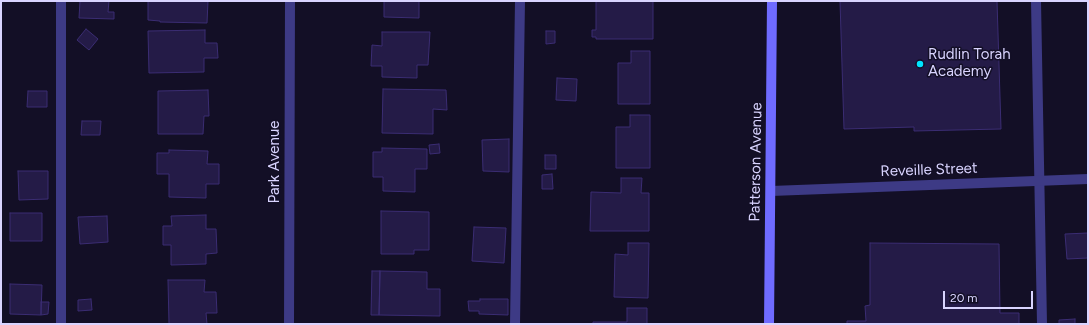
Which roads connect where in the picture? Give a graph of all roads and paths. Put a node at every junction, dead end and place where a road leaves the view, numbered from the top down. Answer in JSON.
{"nodes":[{"id":1,"x":61,"y":1,"type":"edge"},
{"id":2,"x":290,"y":1,"type":"edge"},
{"id":3,"x":520,"y":1,"type":"edge"},
{"id":4,"x":772,"y":1,"type":"edge"},
{"id":5,"x":1036,"y":1,"type":"edge"},
{"id":6,"x":1088,"y":179,"type":"edge"},
{"id":7,"x":1040,"y":181,"type":"junction"},
{"id":8,"x":771,"y":192,"type":"junction"},
{"id":9,"x":61,"y":324,"type":"edge"},
{"id":10,"x":289,"y":324,"type":"edge"},
{"id":11,"x":516,"y":324,"type":"edge"},
{"id":12,"x":769,"y":324,"type":"edge"},
{"id":13,"x":1042,"y":324,"type":"edge"}],
"edges":[{"from":1,"to":9,"type":"street"},
{"from":2,"to":10,"type":"street","name":"Park Avenue"},
{"from":3,"to":11,"type":"street"},
{"from":4,"to":8,"type":"main road","name":"Patterson Avenue"},
{"from":5,"to":7,"type":"street"},
{"from":6,"to":7,"type":"street","name":"Reveille Street"},
{"from":7,"to":8,"type":"street","name":"Reveille Street"},
{"from":7,"to":13,"type":"street"},
{"from":8,"to":12,"type":"main road","name":"Patterson Avenue"}]}
